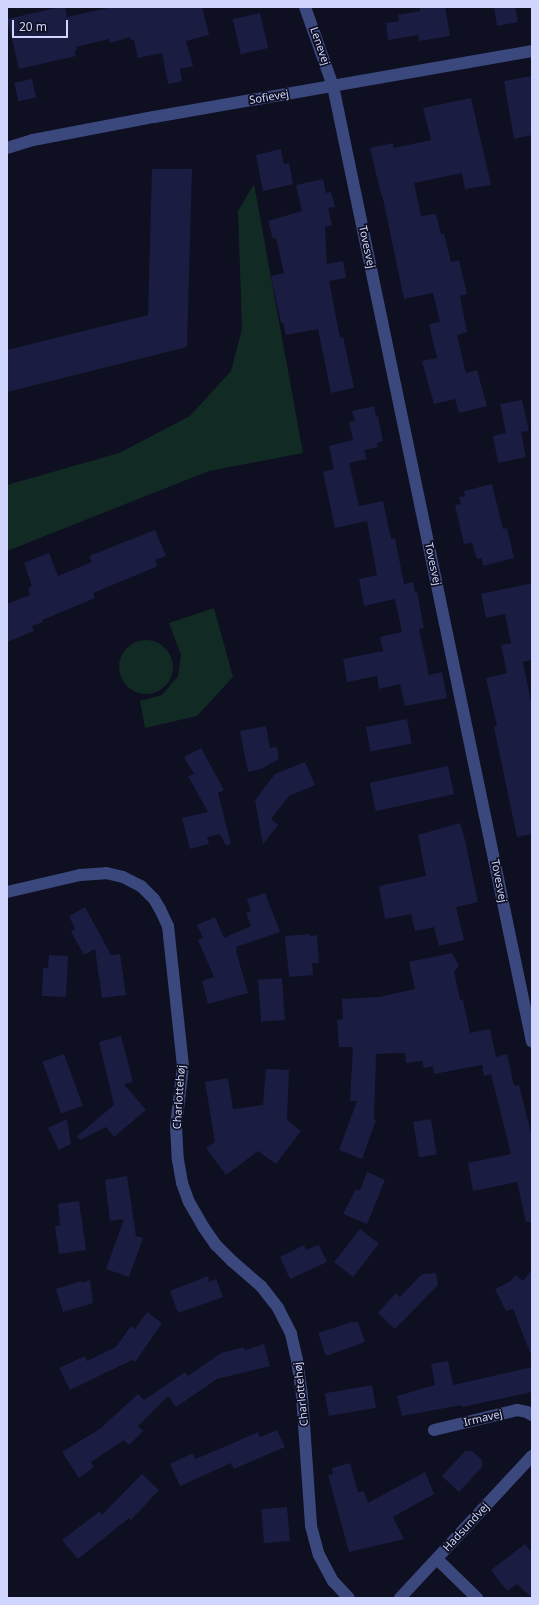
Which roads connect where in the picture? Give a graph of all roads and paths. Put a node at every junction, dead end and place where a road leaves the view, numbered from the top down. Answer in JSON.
{"nodes":[{"id":1,"x":305,"y":7,"type":"edge"},
{"id":2,"x":532,"y":52,"type":"edge"},
{"id":3,"x":333,"y":86,"type":"junction"},
{"id":4,"x":7,"y":148,"type":"edge"},
{"id":5,"x":7,"y":892,"type":"edge"},
{"id":6,"x":532,"y":1042,"type":"edge"},
{"id":7,"x":532,"y":1415,"type":"edge"},
{"id":8,"x":434,"y":1430,"type":"dead end"},
{"id":9,"x":532,"y":1456,"type":"edge"},
{"id":10,"x":528,"y":1470,"type":"edge"},
{"id":11,"x":437,"y":1559,"type":"junction"},
{"id":12,"x":349,"y":1598,"type":"edge"},
{"id":13,"x":400,"y":1598,"type":"edge"},
{"id":14,"x":477,"y":1598,"type":"edge"}],
"edges":[{"from":1,"to":3,"type":"street","name":"Lenevej"},
{"from":2,"to":3,"type":"street","name":"Sofievej"},
{"from":3,"to":4,"type":"street","name":"Sofievej"},
{"from":3,"to":6,"type":"street","name":"Tovesvej"},
{"from":5,"to":12,"type":"street","name":"Charlottehøj"},
{"from":7,"to":8,"type":"street","name":"Irmavej"},
{"from":9,"to":10,"type":"street","name":"Hadsundvej"},
{"from":10,"to":11,"type":"street","name":"Hadsundvej"},
{"from":11,"to":13,"type":"street","name":"Hadsundvej"},
{"from":11,"to":14,"type":"street"}]}
